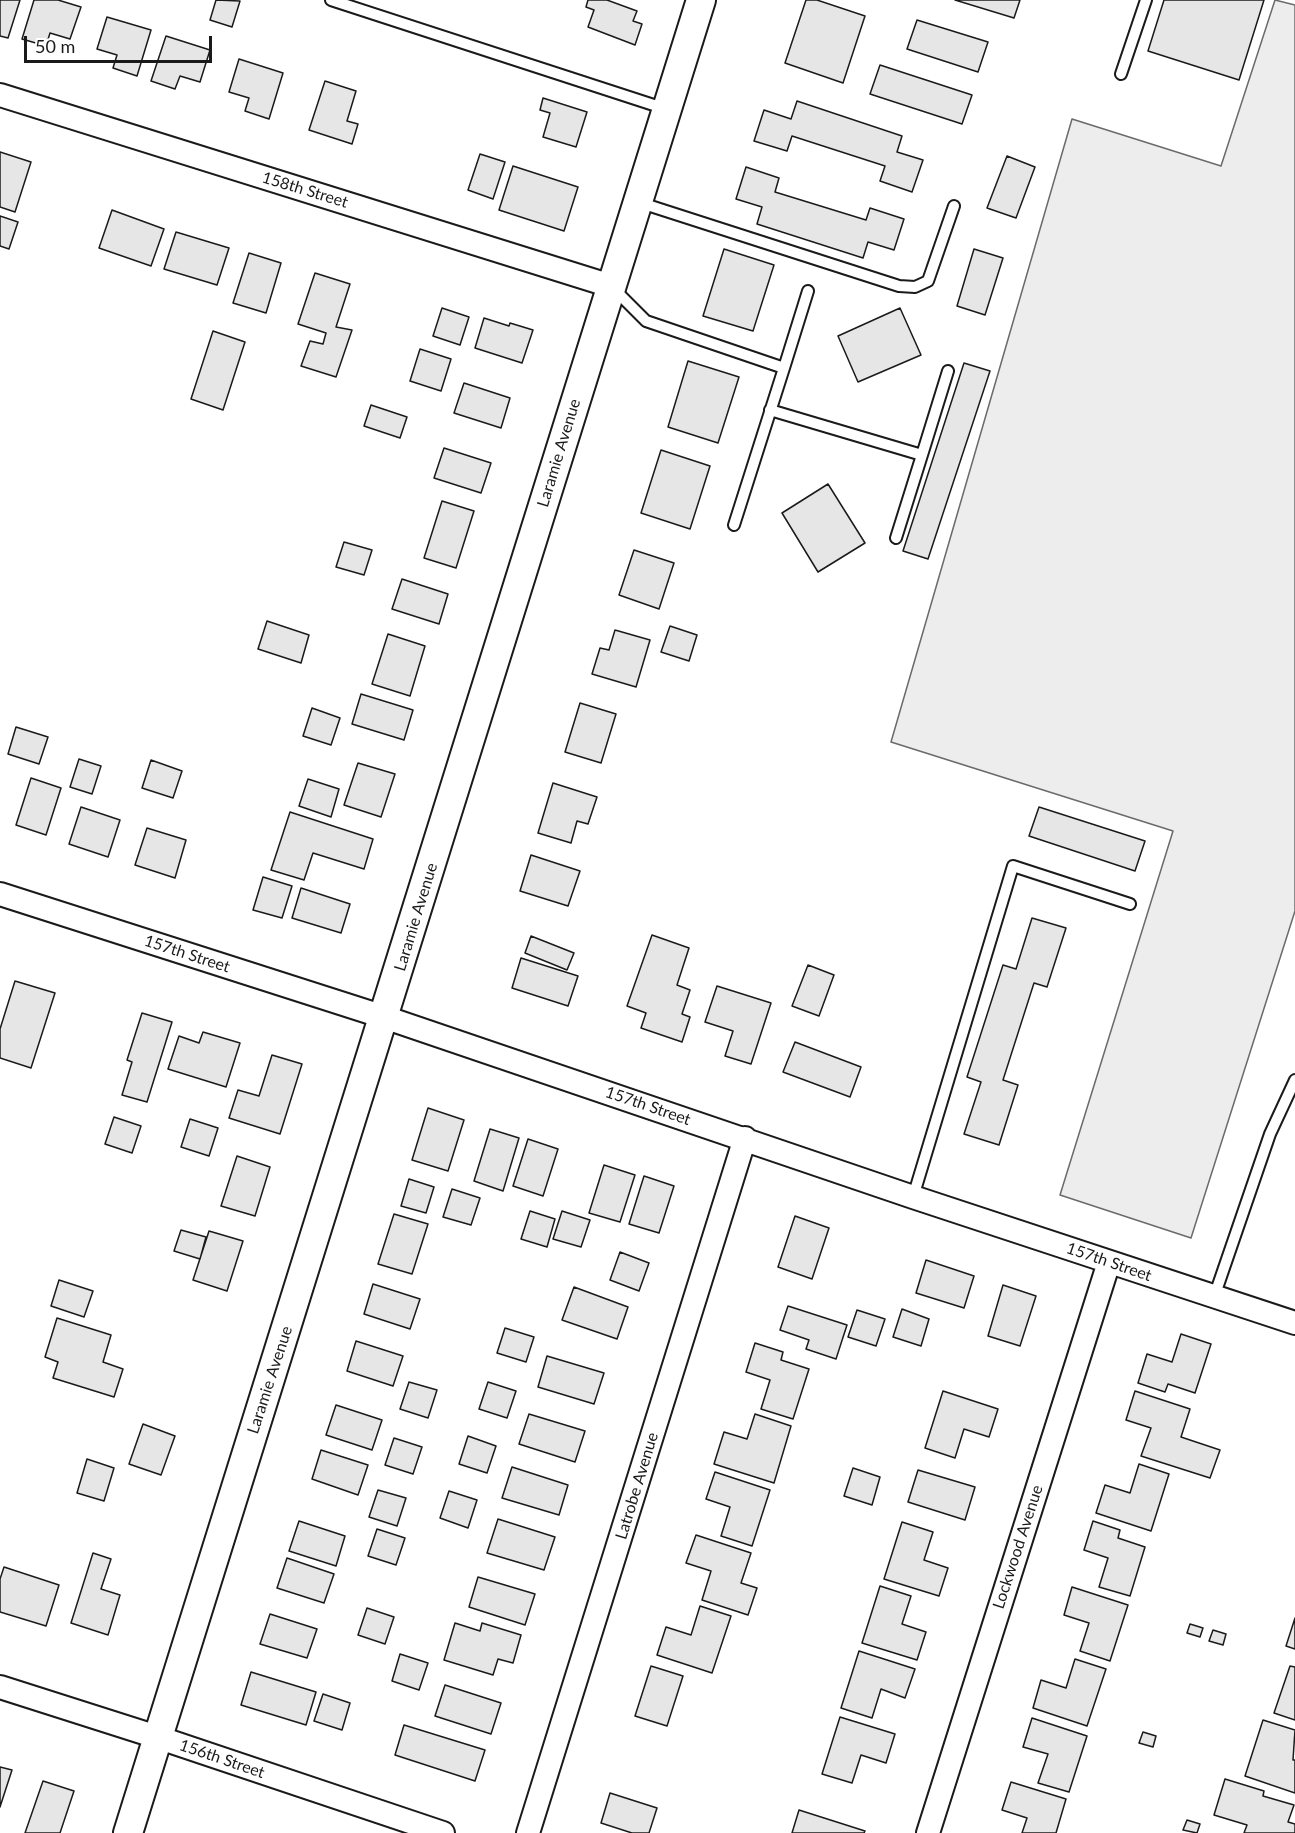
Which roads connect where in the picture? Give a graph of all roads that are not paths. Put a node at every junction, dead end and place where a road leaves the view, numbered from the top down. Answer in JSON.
{"nodes":[{"id":1,"x":331,"y":0,"type":"edge"},
{"id":2,"x":701,"y":0,"type":"edge"},
{"id":3,"x":1146,"y":0,"type":"edge"},
{"id":4,"x":1121,"y":75,"type":"dead end"},
{"id":5,"x":0,"y":95,"type":"edge"},
{"id":6,"x":667,"y":110,"type":"junction"},
{"id":7,"x":638,"y":202,"type":"junction"},
{"id":8,"x":954,"y":206,"type":"dead end"},
{"id":9,"x":611,"y":286,"type":"junction"},
{"id":10,"x":808,"y":291,"type":"dead end"},
{"id":11,"x":784,"y":368,"type":"junction"},
{"id":12,"x":948,"y":371,"type":"dead end"},
{"id":13,"x":770,"y":410,"type":"junction"},
{"id":14,"x":922,"y":455,"type":"junction"},
{"id":15,"x":734,"y":525,"type":"dead end"},
{"id":16,"x":896,"y":538,"type":"dead end"},
{"id":17,"x":0,"y":894,"type":"edge"},
{"id":18,"x":1130,"y":904,"type":"dead end"},
{"id":19,"x":384,"y":1017,"type":"junction"},
{"id":20,"x":1295,"y":1080,"type":"edge"},
{"id":21,"x":745,"y":1138,"type":"junction"},
{"id":22,"x":913,"y":1197,"type":"junction"},
{"id":23,"x":1109,"y":1262,"type":"junction"},
{"id":24,"x":1214,"y":1298,"type":"junction"},
{"id":25,"x":1295,"y":1323,"type":"edge"},
{"id":26,"x":0,"y":1687,"type":"edge"},
{"id":27,"x":157,"y":1737,"type":"junction"},
{"id":28,"x":128,"y":1833,"type":"edge"},
{"id":29,"x":443,"y":1833,"type":"edge"},
{"id":30,"x":528,"y":1833,"type":"edge"},
{"id":31,"x":928,"y":1833,"type":"edge"}],
"edges":[{"from":1,"to":6,"type":"lane"},
{"from":2,"to":6,"type":"street","name":"Laramie Avenue"},
{"from":3,"to":4,"type":"lane"},
{"from":5,"to":9,"type":"street","name":"158th Street"},
{"from":6,"to":7,"type":"street","name":"Laramie Avenue"},
{"from":7,"to":8,"type":"lane"},
{"from":7,"to":9,"type":"street","name":"Laramie Avenue"},
{"from":9,"to":11,"type":"lane"},
{"from":9,"to":19,"type":"street","name":"Laramie Avenue"},
{"from":10,"to":11,"type":"lane"},
{"from":11,"to":13,"type":"lane"},
{"from":12,"to":14,"type":"lane"},
{"from":13,"to":14,"type":"lane"},
{"from":13,"to":15,"type":"lane"},
{"from":14,"to":16,"type":"lane"},
{"from":17,"to":19,"type":"street","name":"157th Street"},
{"from":18,"to":22,"type":"lane"},
{"from":19,"to":21,"type":"street","name":"157th Street"},
{"from":19,"to":27,"type":"street","name":"Laramie Avenue"},
{"from":20,"to":24,"type":"lane"},
{"from":21,"to":22,"type":"street","name":"157th Street"},
{"from":21,"to":30,"type":"street","name":"Latrobe Avenue"},
{"from":22,"to":23,"type":"street","name":"157th Street"},
{"from":23,"to":24,"type":"street","name":"157th Street"},
{"from":23,"to":31,"type":"street","name":"Lockwood Avenue"},
{"from":24,"to":25,"type":"street","name":"157th Street"},
{"from":26,"to":27,"type":"street","name":"156th Street"},
{"from":27,"to":28,"type":"street","name":"Laramie Avenue"},
{"from":27,"to":29,"type":"street","name":"156th Street"}]}
